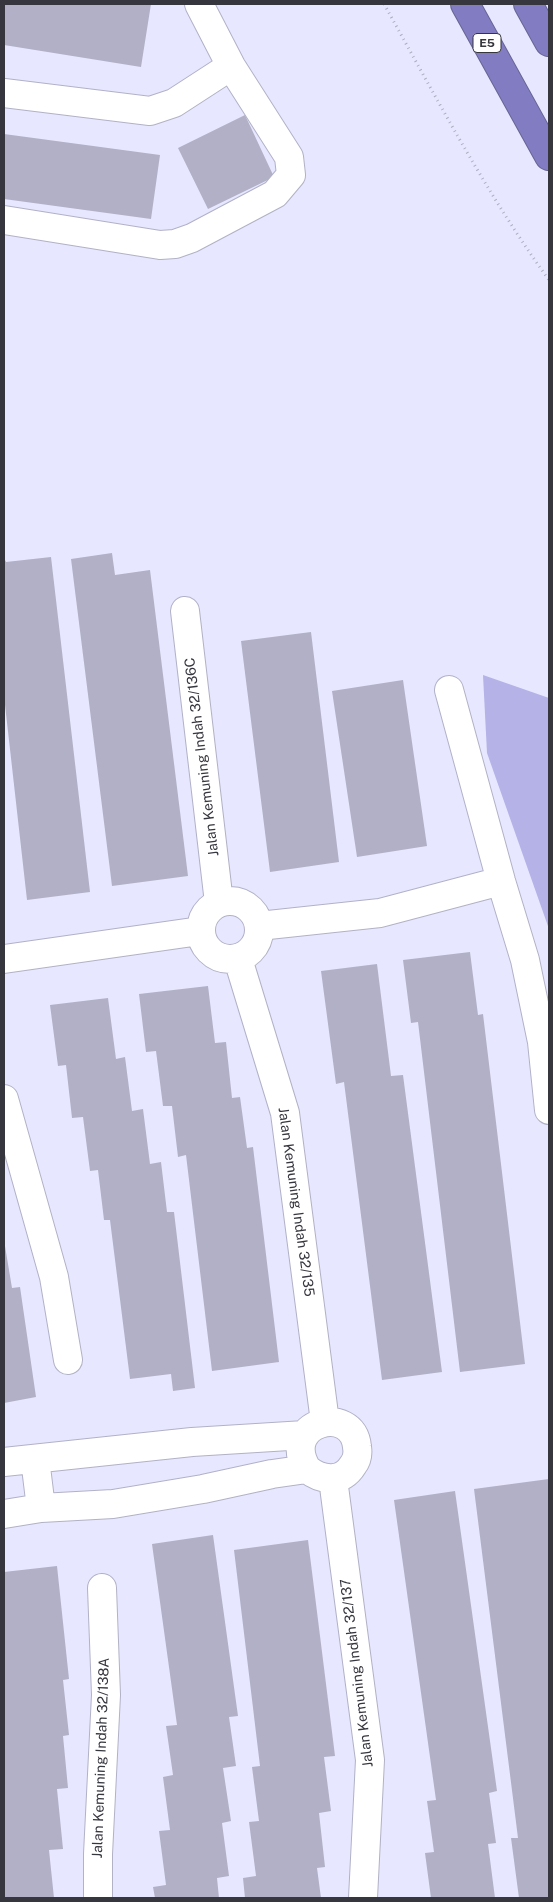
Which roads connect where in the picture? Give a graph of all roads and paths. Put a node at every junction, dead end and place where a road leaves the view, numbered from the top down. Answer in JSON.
{"nodes":[{"id":1,"x":199,"y":4,"type":"edge"},
{"id":2,"x":384,"y":4,"type":"edge"},
{"id":3,"x":465,"y":4,"type":"edge"},
{"id":4,"x":528,"y":4,"type":"edge"},
{"id":5,"x":549,"y":42,"type":"edge"},
{"id":6,"x":231,"y":66,"type":"junction"},
{"id":7,"x":4,"y":93,"type":"edge"},
{"id":8,"x":549,"y":156,"type":"edge"},
{"id":9,"x":4,"y":220,"type":"edge"},
{"id":10,"x":549,"y":280,"type":"edge"},
{"id":11,"x":185,"y":611,"type":"dead end"},
{"id":12,"x":449,"y":690,"type":"dead end"},
{"id":13,"x":501,"y":881,"type":"junction"},
{"id":14,"x":219,"y":903,"type":"junction"},
{"id":15,"x":258,"y":926,"type":"junction"},
{"id":16,"x":200,"y":931,"type":"junction"},
{"id":17,"x":4,"y":959,"type":"edge"},
{"id":18,"x":238,"y":959,"type":"junction"},
{"id":19,"x":4,"y":1099,"type":"edge"},
{"id":20,"x":549,"y":1110,"type":"edge"},
{"id":21,"x":68,"y":1360,"type":"dead end"},
{"id":22,"x":315,"y":1428,"type":"junction"},
{"id":23,"x":35,"y":1459,"type":"junction"},
{"id":24,"x":4,"y":1462,"type":"edge"},
{"id":25,"x":308,"y":1469,"type":"junction"},
{"id":26,"x":333,"y":1479,"type":"junction"},
{"id":27,"x":41,"y":1508,"type":"junction"},
{"id":28,"x":4,"y":1514,"type":"edge"},
{"id":29,"x":102,"y":1588,"type":"dead end"},
{"id":30,"x":98,"y":1898,"type":"edge"},
{"id":31,"x":363,"y":1898,"type":"edge"}],
"edges":[{"from":1,"to":6,"type":"street"},
{"from":2,"to":10,"type":"path"},
{"from":3,"to":8,"type":"highway","number":"E5"},
{"from":4,"to":5,"type":"highway"},
{"from":6,"to":7,"type":"street"},
{"from":6,"to":9,"type":"street"},
{"from":11,"to":14,"type":"street","name":"Jalan Kemuning Indah 32/136C"},
{"from":12,"to":13,"type":"street"},
{"from":13,"to":15,"type":"street"},
{"from":13,"to":20,"type":"street"},
{"from":14,"to":15,"type":"street"},
{"from":14,"to":16,"type":"street"},
{"from":15,"to":18,"type":"street"},
{"from":16,"to":17,"type":"street"},
{"from":16,"to":18,"type":"street"},
{"from":18,"to":22,"type":"street","name":"Jalan Kemuning Indah 32/135"},
{"from":19,"to":21,"type":"street"},
{"from":22,"to":23,"type":"street"},
{"from":22,"to":25,"type":"street"},
{"from":22,"to":26,"type":"street"},
{"from":23,"to":24,"type":"street"},
{"from":23,"to":27,"type":"street"},
{"from":25,"to":26,"type":"street"},
{"from":25,"to":27,"type":"street"},
{"from":26,"to":31,"type":"street","name":"Jalan Kemuning Indah 32/137"},
{"from":27,"to":28,"type":"street"},
{"from":29,"to":30,"type":"street","name":"Jalan Kemuning Indah 32/138A"}]}
